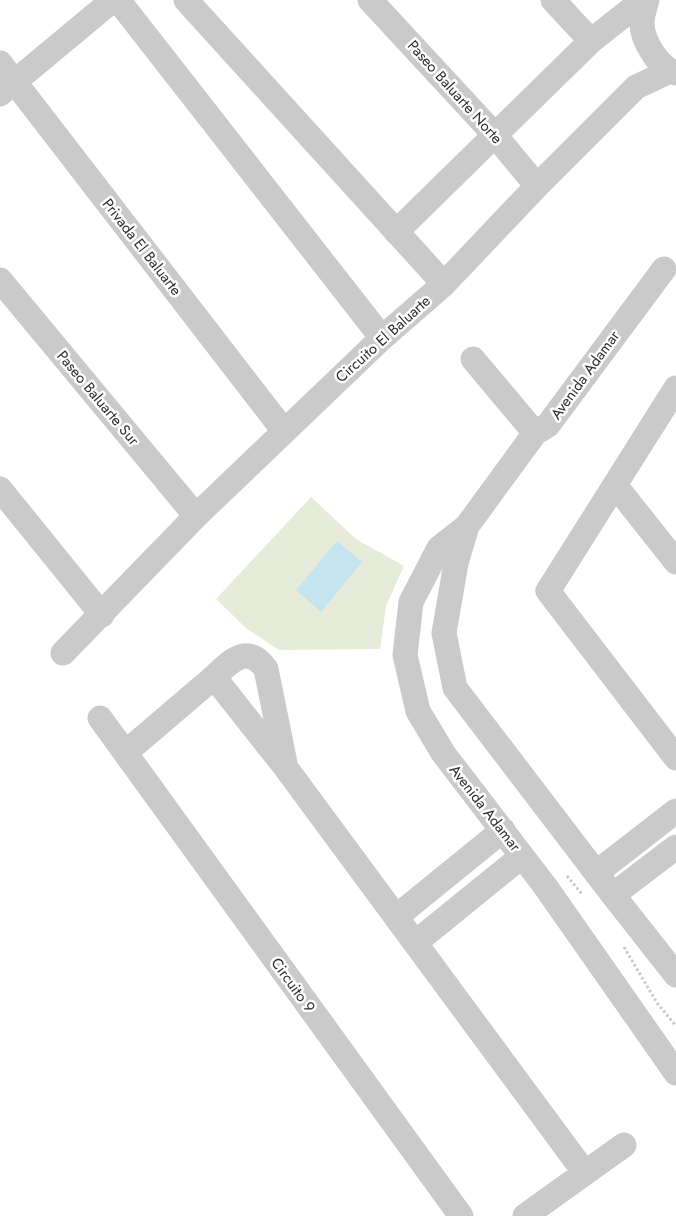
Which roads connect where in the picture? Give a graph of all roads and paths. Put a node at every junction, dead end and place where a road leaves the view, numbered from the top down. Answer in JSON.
{"nodes":[{"id":1,"x":113,"y":0,"type":"edge"},
{"id":2,"x":118,"y":0,"type":"edge"},
{"id":3,"x":186,"y":0,"type":"edge"},
{"id":4,"x":370,"y":0,"type":"edge"},
{"id":5,"x":552,"y":0,"type":"edge"},
{"id":6,"x":645,"y":0,"type":"edge"},
{"id":7,"x":591,"y":41,"type":"junction"},
{"id":8,"x":673,"y":72,"type":"edge"},
{"id":9,"x":5,"y":79,"type":"edge"},
{"id":10,"x":494,"y":134,"type":"junction"},
{"id":11,"x":537,"y":186,"type":"junction"},
{"id":12,"x":396,"y":232,"type":"junction"},
{"id":13,"x":664,"y":269,"type":"dead end"},
{"id":14,"x":0,"y":280,"type":"edge"},
{"id":15,"x":444,"y":284,"type":"junction"},
{"id":16,"x":382,"y":338,"type":"junction"},
{"id":17,"x":473,"y":359,"type":"dead end"},
{"id":18,"x":676,"y":388,"type":"edge"},
{"id":19,"x":284,"y":431,"type":"junction"},
{"id":20,"x":535,"y":432,"type":"junction"},
{"id":21,"x":615,"y":485,"type":"junction"},
{"id":22,"x":0,"y":489,"type":"edge"},
{"id":23,"x":196,"y":516,"type":"junction"},
{"id":24,"x":467,"y":526,"type":"junction"},
{"id":25,"x":676,"y":562,"type":"edge"},
{"id":26,"x":102,"y":615,"type":"junction"},
{"id":27,"x":63,"y":653,"type":"dead end"},
{"id":28,"x":214,"y":677,"type":"junction"},
{"id":29,"x":455,"y":688,"type":"junction"},
{"id":30,"x":418,"y":711,"type":"junction"},
{"id":31,"x":100,"y":718,"type":"dead end"},
{"id":32,"x":672,"y":742,"type":"edge"},
{"id":33,"x":125,"y":753,"type":"junction"},
{"id":34,"x":286,"y":768,"type":"junction"},
{"id":35,"x":676,"y":811,"type":"edge"},
{"id":36,"x":503,"y":830,"type":"junction"},
{"id":37,"x":676,"y":847,"type":"edge"},
{"id":38,"x":522,"y":856,"type":"junction"},
{"id":39,"x":596,"y":874,"type":"junction"},
{"id":40,"x":613,"y":895,"type":"junction"},
{"id":41,"x":396,"y":917,"type":"junction"},
{"id":42,"x":415,"y":943,"type":"junction"},
{"id":43,"x":676,"y":975,"type":"edge"},
{"id":44,"x":676,"y":1072,"type":"edge"},
{"id":45,"x":624,"y":1145,"type":"dead end"},
{"id":46,"x":585,"y":1173,"type":"junction"},
{"id":47,"x":460,"y":1216,"type":"edge"},
{"id":48,"x":525,"y":1216,"type":"edge"}],
"edges":[{"from":1,"to":9,"type":"street"},
{"from":2,"to":16,"type":"street"},
{"from":3,"to":12,"type":"street"},
{"from":4,"to":10,"type":"street","name":"Paseo Baluarte Norte"},
{"from":5,"to":7,"type":"street"},
{"from":6,"to":7,"type":"street"},
{"from":6,"to":8,"type":"street"},
{"from":7,"to":10,"type":"street"},
{"from":8,"to":11,"type":"street","name":"Circuito El Baluarte"},
{"from":9,"to":19,"type":"street","name":"Privada El Baluarte"},
{"from":10,"to":11,"type":"street","name":"Paseo Baluarte Norte"},
{"from":10,"to":12,"type":"street"},
{"from":11,"to":15,"type":"street","name":"Circuito El Baluarte"},
{"from":12,"to":15,"type":"street"},
{"from":13,"to":20,"type":"street","name":"Avenida Adamar"},
{"from":14,"to":23,"type":"street","name":"Paseo Baluarte Sur"},
{"from":15,"to":16,"type":"street","name":"Circuito El Baluarte"},
{"from":16,"to":19,"type":"street","name":"Circuito El Baluarte"},
{"from":17,"to":20,"type":"street"},
{"from":18,"to":21,"type":"street"},
{"from":19,"to":23,"type":"street","name":"Circuito El Baluarte"},
{"from":20,"to":24,"type":"street","name":"Avenida Adamar"},
{"from":21,"to":25,"type":"street"},
{"from":21,"to":32,"type":"street"},
{"from":22,"to":26,"type":"street"},
{"from":23,"to":26,"type":"street","name":"Circuito El Baluarte"},
{"from":24,"to":29,"type":"street","name":"Avenida Adamar"},
{"from":24,"to":30,"type":"street","name":"Avenida Adamar"},
{"from":26,"to":27,"type":"street","name":"Circuito El Baluarte"},
{"from":28,"to":33,"type":"street"},
{"from":28,"to":34,"type":"street"},
{"from":28,"to":34,"type":"street"},
{"from":29,"to":30,"type":"street"},
{"from":29,"to":39,"type":"street","name":"Avenida Adamar"},
{"from":30,"to":36,"type":"street","name":"Avenida Adamar"},
{"from":31,"to":33,"type":"street","name":"Circuito 9"},
{"from":33,"to":47,"type":"street","name":"Circuito 9"},
{"from":34,"to":41,"type":"street"},
{"from":35,"to":39,"type":"street"},
{"from":36,"to":38,"type":"street","name":"Avenida Adamar"},
{"from":36,"to":41,"type":"street"},
{"from":37,"to":40,"type":"street"},
{"from":38,"to":42,"type":"street"},
{"from":38,"to":44,"type":"street","name":"Avenida Adamar"},
{"from":39,"to":40,"type":"street","name":"Avenida Adamar"},
{"from":40,"to":43,"type":"street","name":"Avenida Adamar"},
{"from":41,"to":42,"type":"street"},
{"from":42,"to":46,"type":"street"},
{"from":45,"to":46,"type":"street"},
{"from":46,"to":48,"type":"street"}]}
